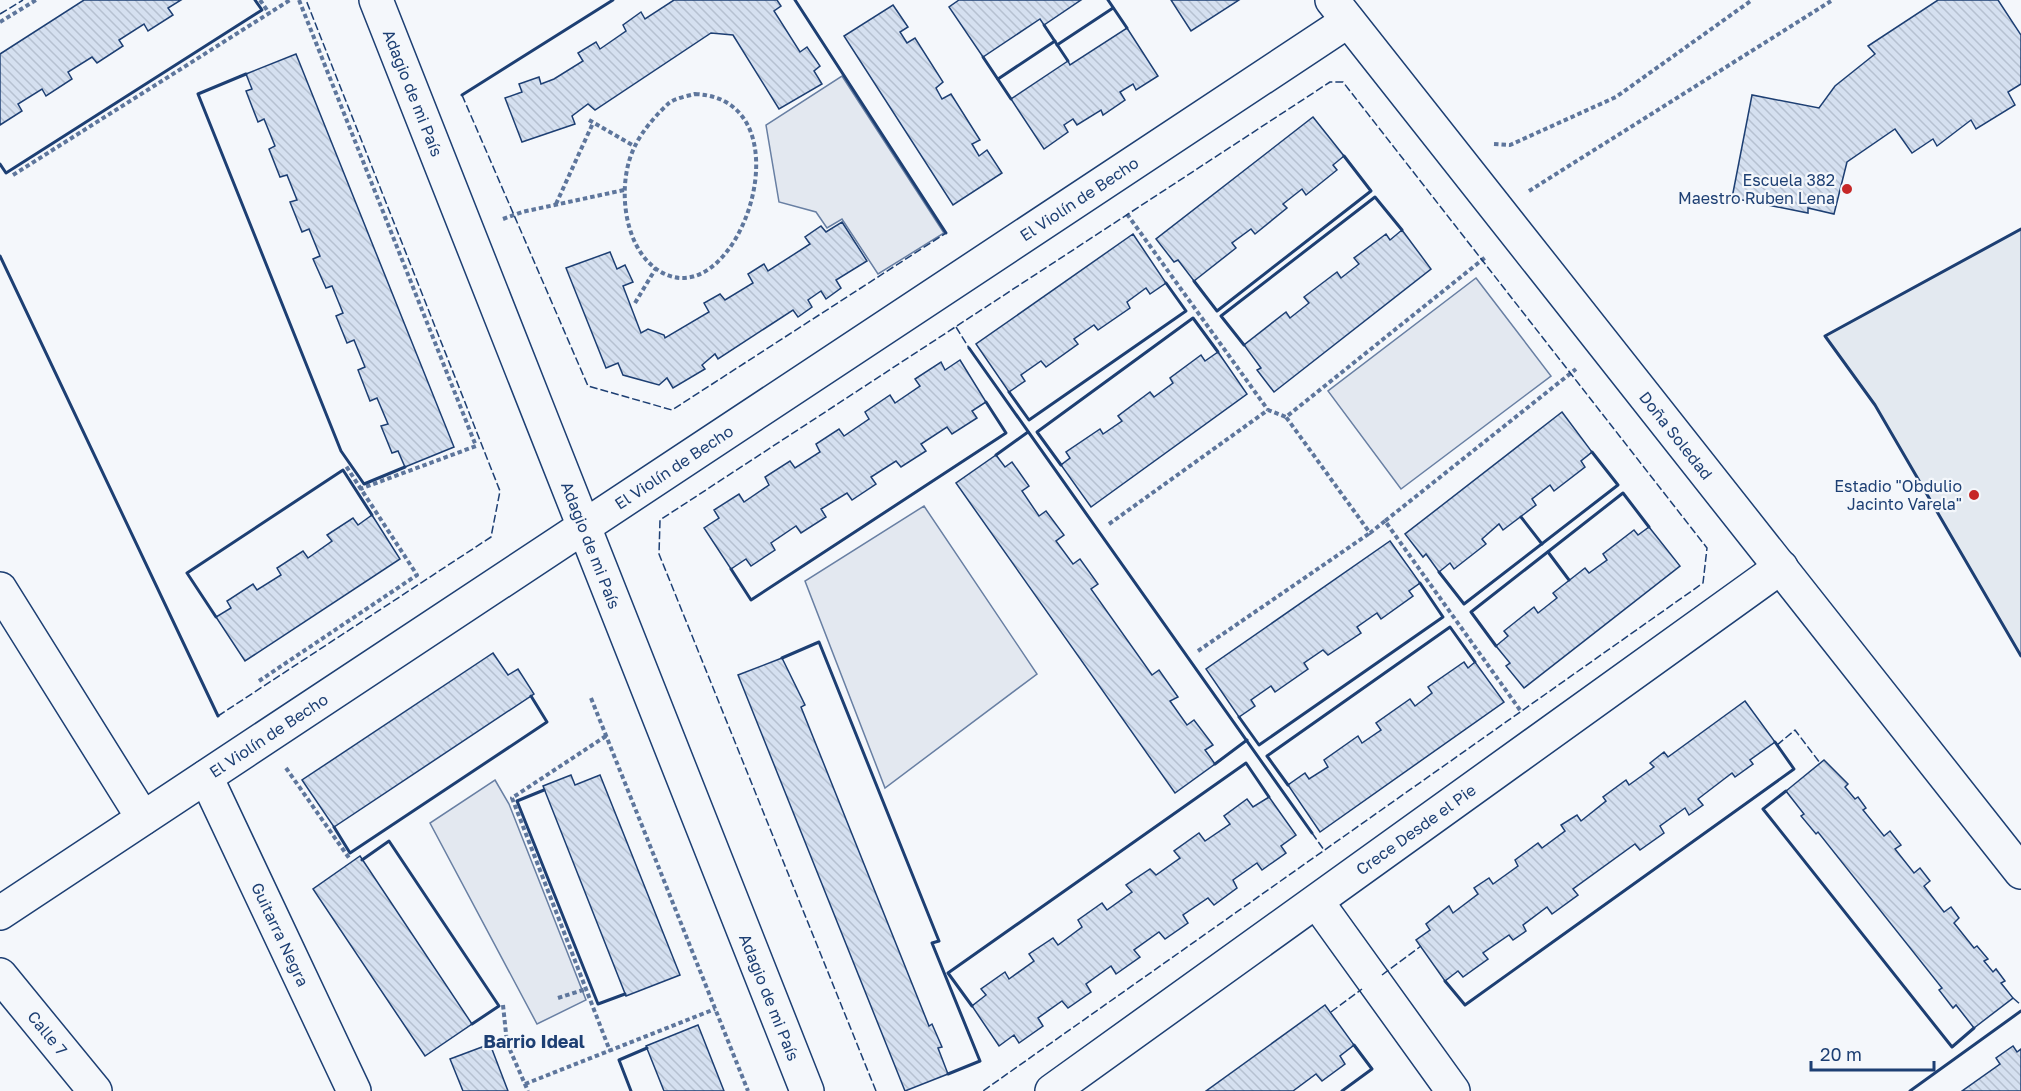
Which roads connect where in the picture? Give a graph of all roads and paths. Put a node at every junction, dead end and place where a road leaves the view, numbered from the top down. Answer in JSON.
{"nodes":[{"id":1,"x":36,"y":0,"type":"edge"},
{"id":2,"x":260,"y":0,"type":"edge"},
{"id":3,"x":290,"y":0,"type":"edge"},
{"id":4,"x":299,"y":0,"type":"edge"},
{"id":5,"x":376,"y":0,"type":"edge"},
{"id":6,"x":1752,"y":0,"type":"edge"},
{"id":7,"x":1831,"y":1,"type":"edge"},
{"id":8,"x":1340,"y":10,"type":"edge"},
{"id":9,"x":269,"y":13,"type":"junction"},
{"id":10,"x":0,"y":22,"type":"edge"},
{"id":11,"x":1443,"y":141,"type":"junction"},
{"id":12,"x":634,"y":147,"type":"junction"},
{"id":13,"x":14,"y":175,"type":"dead end"},
{"id":14,"x":1104,"y":181,"type":"junction"},
{"id":15,"x":624,"y":190,"type":"junction"},
{"id":16,"x":556,"y":204,"type":"junction"},
{"id":17,"x":1507,"y":222,"type":"junction"},
{"id":18,"x":469,"y":234,"type":"junction"},
{"id":19,"x":656,"y":268,"type":"junction"},
{"id":20,"x":636,"y":303,"type":"dead end"},
{"id":21,"x":1605,"y":346,"type":"junction"},
{"id":22,"x":1268,"y":410,"type":"junction"},
{"id":23,"x":1286,"y":417,"type":"junction"},
{"id":24,"x":345,"y":466,"type":"dead end"},
{"id":25,"x":360,"y":489,"type":"junction"},
{"id":26,"x":1385,"y":521,"type":"junction"},
{"id":27,"x":584,"y":525,"type":"junction"},
{"id":28,"x":1109,"y":525,"type":"dead end"},
{"id":29,"x":1370,"y":533,"type":"junction"},
{"id":30,"x":1781,"y":567,"type":"junction"},
{"id":31,"x":0,"y":590,"type":"edge"},
{"id":32,"x":1198,"y":651,"type":"dead end"},
{"id":33,"x":259,"y":681,"type":"dead end"},
{"id":34,"x":591,"y":698,"type":"dead end"},
{"id":35,"x":606,"y":736,"type":"junction"},
{"id":36,"x":265,"y":738,"type":"junction"},
{"id":37,"x":1542,"y":740,"type":"junction"},
{"id":38,"x":206,"y":777,"type":"junction"},
{"id":39,"x":143,"y":818,"type":"junction"},
{"id":40,"x":349,"y":858,"type":"dead end"},
{"id":41,"x":2021,"y":872,"type":"edge"},
{"id":42,"x":1317,"y":902,"type":"junction"},
{"id":43,"x":0,"y":913,"type":"edge"},
{"id":44,"x":0,"y":975,"type":"edge"},
{"id":45,"x":586,"y":989,"type":"junction"},
{"id":46,"x":558,"y":998,"type":"dead end"},
{"id":47,"x":503,"y":1005,"type":"dead end"},
{"id":48,"x":715,"y":1009,"type":"junction"},
{"id":49,"x":610,"y":1051,"type":"junction"},
{"id":50,"x":525,"y":1084,"type":"junction"},
{"id":51,"x":95,"y":1091,"type":"edge"},
{"id":52,"x":354,"y":1091,"type":"edge"},
{"id":53,"x":528,"y":1091,"type":"edge"},
{"id":54,"x":747,"y":1091,"type":"edge"},
{"id":55,"x":807,"y":1091,"type":"edge"},
{"id":56,"x":1052,"y":1091,"type":"edge"},
{"id":57,"x":1453,"y":1091,"type":"edge"}],
"edges":[{"from":1,"to":10,"type":"path"},
{"from":2,"to":9,"type":"path"},
{"from":3,"to":9,"type":"path"},
{"from":4,"to":25,"type":"path"},
{"from":5,"to":18,"type":"street","name":"Adagio de mi País"},
{"from":6,"to":11,"type":"path"},
{"from":7,"to":17,"type":"path"},
{"from":8,"to":11,"type":"street","name":"Doña Soledad"},
{"from":8,"to":14,"type":"street","name":"El Violín de Becho"},
{"from":9,"to":13,"type":"path"},
{"from":11,"to":17,"type":"street","name":"Doña Soledad"},
{"from":12,"to":15,"type":"path"},
{"from":12,"to":16,"type":"path"},
{"from":12,"to":19,"type":"path"},
{"from":14,"to":22,"type":"path"},
{"from":14,"to":27,"type":"street","name":"El Violín de Becho"},
{"from":15,"to":16,"type":"path"},
{"from":15,"to":19,"type":"path"},
{"from":16,"to":18,"type":"path"},
{"from":17,"to":21,"type":"street","name":"Doña Soledad"},
{"from":17,"to":23,"type":"path"},
{"from":18,"to":27,"type":"street","name":"Adagio de mi País"},
{"from":19,"to":20,"type":"path"},
{"from":21,"to":26,"type":"path"},
{"from":21,"to":30,"type":"street","name":"Doña Soledad"},
{"from":22,"to":23,"type":"path"},
{"from":22,"to":28,"type":"path"},
{"from":23,"to":29,"type":"path"},
{"from":24,"to":25,"type":"path"},
{"from":25,"to":33,"type":"path"},
{"from":26,"to":29,"type":"path"},
{"from":26,"to":37,"type":"path"},
{"from":27,"to":36,"type":"street","name":"El Violín de Becho"},
{"from":27,"to":55,"type":"street","name":"Adagio de mi País"},
{"from":29,"to":32,"type":"path"},
{"from":30,"to":37,"type":"street","name":"Crece Desde el Pie"},
{"from":30,"to":41,"type":"street","name":"Doña Soledad"},
{"from":31,"to":39,"type":"street"},
{"from":34,"to":35,"type":"path"},
{"from":35,"to":45,"type":"path"},
{"from":35,"to":48,"type":"path"},
{"from":36,"to":38,"type":"street","name":"El Violín de Becho"},
{"from":36,"to":40,"type":"path"},
{"from":37,"to":42,"type":"street","name":"Crece Desde el Pie"},
{"from":38,"to":39,"type":"street","name":"El Violín de Becho"},
{"from":38,"to":52,"type":"street","name":"Guitarra Negra"},
{"from":39,"to":43,"type":"street","name":"El Violín de Becho"},
{"from":42,"to":56,"type":"street","name":"Crece Desde el Pie"},
{"from":42,"to":57,"type":"street"},
{"from":44,"to":51,"type":"street","name":"Calle 7"},
{"from":45,"to":46,"type":"path"},
{"from":45,"to":49,"type":"path"},
{"from":47,"to":50,"type":"path"},
{"from":48,"to":49,"type":"path"},
{"from":48,"to":54,"type":"path"},
{"from":49,"to":50,"type":"path"},
{"from":50,"to":53,"type":"path"}]}
